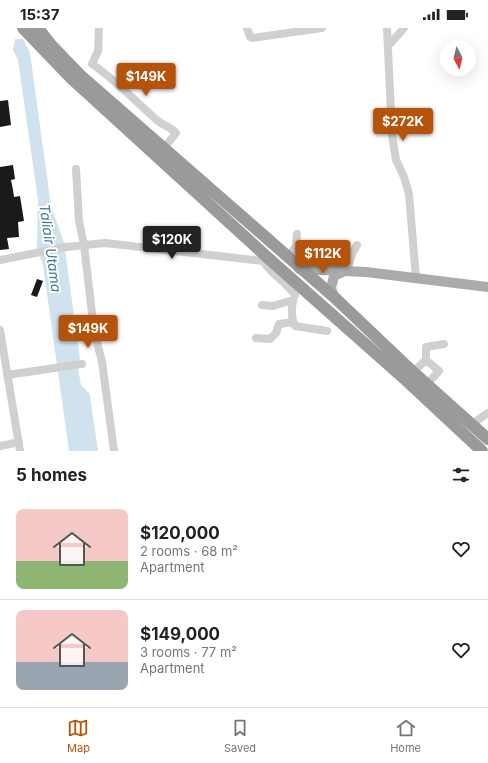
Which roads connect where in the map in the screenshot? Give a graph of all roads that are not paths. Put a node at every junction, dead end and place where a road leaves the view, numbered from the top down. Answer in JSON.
{"nodes":[{"id":1,"x":247,"y":28,"type":"edge"},
{"id":2,"x":322,"y":28,"type":"edge"},
{"id":3,"x":387,"y":28,"type":"edge"},
{"id":4,"x":404,"y":28,"type":"edge"},
{"id":5,"x":99,"y":29,"type":"dead end"},
{"id":6,"x":30,"y":30,"type":"edge"},
{"id":7,"x":388,"y":46,"type":"junction"},
{"id":8,"x":165,"y":146,"type":"junction"},
{"id":9,"x":76,"y":170,"type":"dead end"},
{"id":10,"x":296,"y":234,"type":"dead end"},
{"id":11,"x":84,"y":245,"type":"junction"},
{"id":12,"x":357,"y":245,"type":"dead end"},
{"id":13,"x":287,"y":257,"type":"junction"},
{"id":14,"x":265,"y":259,"type":"junction"},
{"id":15,"x":0,"y":260,"type":"edge"},
{"id":16,"x":299,"y":268,"type":"junction"},
{"id":17,"x":347,"y":270,"type":"junction"},
{"id":18,"x":416,"y":278,"type":"junction"},
{"id":19,"x":488,"y":287,"type":"edge"},
{"id":20,"x":334,"y":297,"type":"junction"},
{"id":21,"x":293,"y":300,"type":"junction"},
{"id":22,"x":262,"y":305,"type":"dead end"},
{"id":23,"x":293,"y":322,"type":"junction"},
{"id":24,"x":327,"y":331,"type":"dead end"},
{"id":25,"x":0,"y":334,"type":"edge"},
{"id":26,"x":256,"y":338,"type":"dead end"},
{"id":27,"x":444,"y":344,"type":"dead end"},
{"id":28,"x":426,"y":360,"type":"junction"},
{"id":29,"x":81,"y":364,"type":"dead end"},
{"id":30,"x":413,"y":372,"type":"junction"},
{"id":31,"x":7,"y":374,"type":"junction"},
{"id":32,"x":427,"y":384,"type":"junction"},
{"id":33,"x":488,"y":413,"type":"edge"},
{"id":34,"x":472,"y":424,"type":"junction"},
{"id":35,"x":488,"y":439,"type":"edge"},
{"id":36,"x":19,"y":442,"type":"junction"},
{"id":37,"x":0,"y":446,"type":"edge"},
{"id":38,"x":20,"y":451,"type":"edge"},
{"id":39,"x":114,"y":451,"type":"edge"},
{"id":40,"x":482,"y":451,"type":"edge"}],
"edges":[{"from":1,"to":2,"type":"street"},
{"from":3,"to":7,"type":"street"},
{"from":4,"to":7,"type":"street"},
{"from":5,"to":8,"type":"street"},
{"from":6,"to":8,"type":"highway"},
{"from":6,"to":14,"type":"highway"},
{"from":7,"to":18,"type":"street"},
{"from":8,"to":13,"type":"highway"},
{"from":9,"to":11,"type":"street"},
{"from":10,"to":13,"type":"street"},
{"from":11,"to":14,"type":"street"},
{"from":11,"to":15,"type":"street"},
{"from":11,"to":39,"type":"street"},
{"from":12,"to":17,"type":"street"},
{"from":13,"to":16,"type":"highway"},
{"from":14,"to":21,"type":"street"},
{"from":14,"to":40,"type":"highway"},
{"from":16,"to":17,"type":"main road"},
{"from":16,"to":20,"type":"highway"},
{"from":17,"to":18,"type":"main road"},
{"from":17,"to":20,"type":"main road"},
{"from":18,"to":19,"type":"main road"},
{"from":20,"to":30,"type":"highway"},
{"from":21,"to":22,"type":"street"},
{"from":21,"to":23,"type":"street"},
{"from":23,"to":24,"type":"street"},
{"from":23,"to":26,"type":"street"},
{"from":25,"to":31,"type":"street"},
{"from":27,"to":28,"type":"street"},
{"from":28,"to":30,"type":"street"},
{"from":28,"to":32,"type":"street"},
{"from":29,"to":31,"type":"street"},
{"from":30,"to":32,"type":"highway"},
{"from":31,"to":36,"type":"street"},
{"from":32,"to":34,"type":"highway"},
{"from":33,"to":34,"type":"street"},
{"from":34,"to":35,"type":"highway"},
{"from":36,"to":37,"type":"street"},
{"from":36,"to":38,"type":"street"}]}
